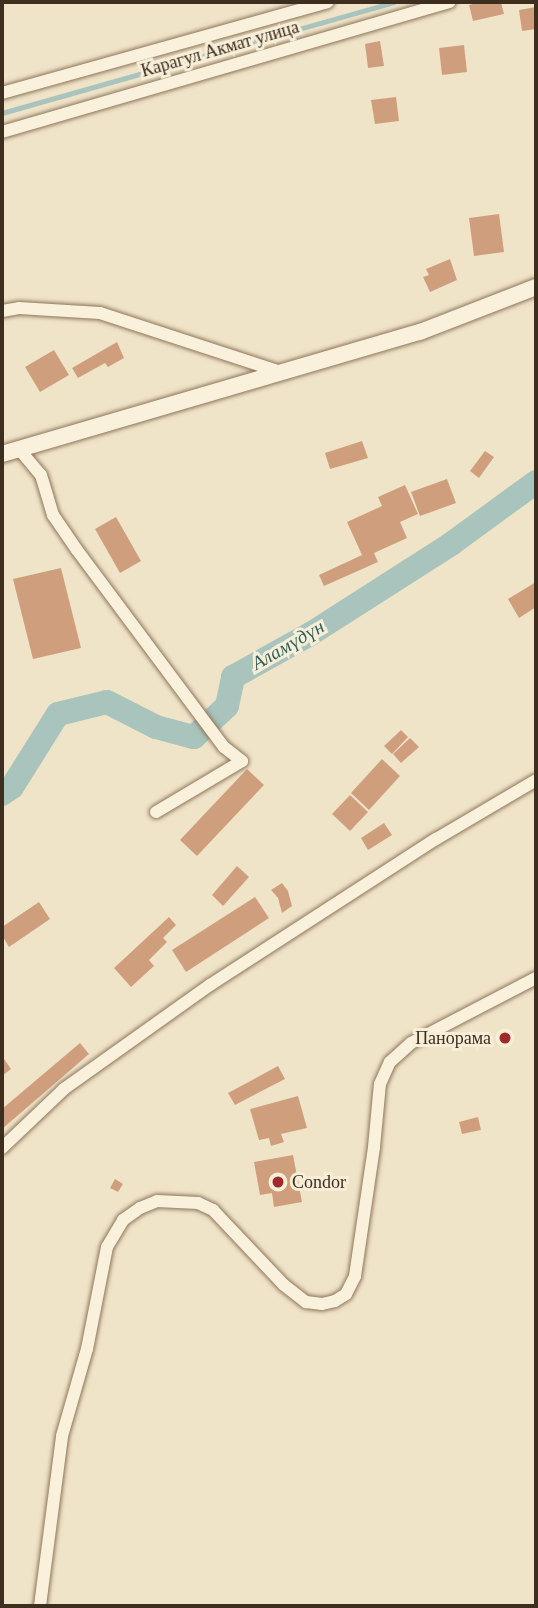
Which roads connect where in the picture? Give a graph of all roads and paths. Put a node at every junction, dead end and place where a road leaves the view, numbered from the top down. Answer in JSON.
{"nodes":[{"id":1,"x":327,"y":2,"type":"edge"},
{"id":2,"x":449,"y":2,"type":"edge"},
{"id":3,"x":2,"y":93,"type":"edge"},
{"id":4,"x":2,"y":132,"type":"edge"},
{"id":5,"x":536,"y":287,"type":"edge"},
{"id":6,"x":2,"y":311,"type":"edge"},
{"id":7,"x":282,"y":372,"type":"junction"},
{"id":8,"x":19,"y":449,"type":"junction"},
{"id":9,"x":2,"y":454,"type":"edge"},
{"id":10,"x":536,"y":780,"type":"edge"},
{"id":11,"x":156,"y":812,"type":"dead end"},
{"id":12,"x":536,"y":978,"type":"edge"},
{"id":13,"x":2,"y":1148,"type":"edge"},
{"id":14,"x":40,"y":1606,"type":"edge"}],
"edges":[{"from":1,"to":3,"type":"street"},
{"from":2,"to":4,"type":"street","name":"Карагул Акмат улица"},
{"from":5,"to":7,"type":"main road"},
{"from":6,"to":7,"type":"street"},
{"from":7,"to":8,"type":"main road"},
{"from":8,"to":9,"type":"main road"},
{"from":8,"to":11,"type":"street"},
{"from":10,"to":13,"type":"street"},
{"from":12,"to":14,"type":"street"}]}
